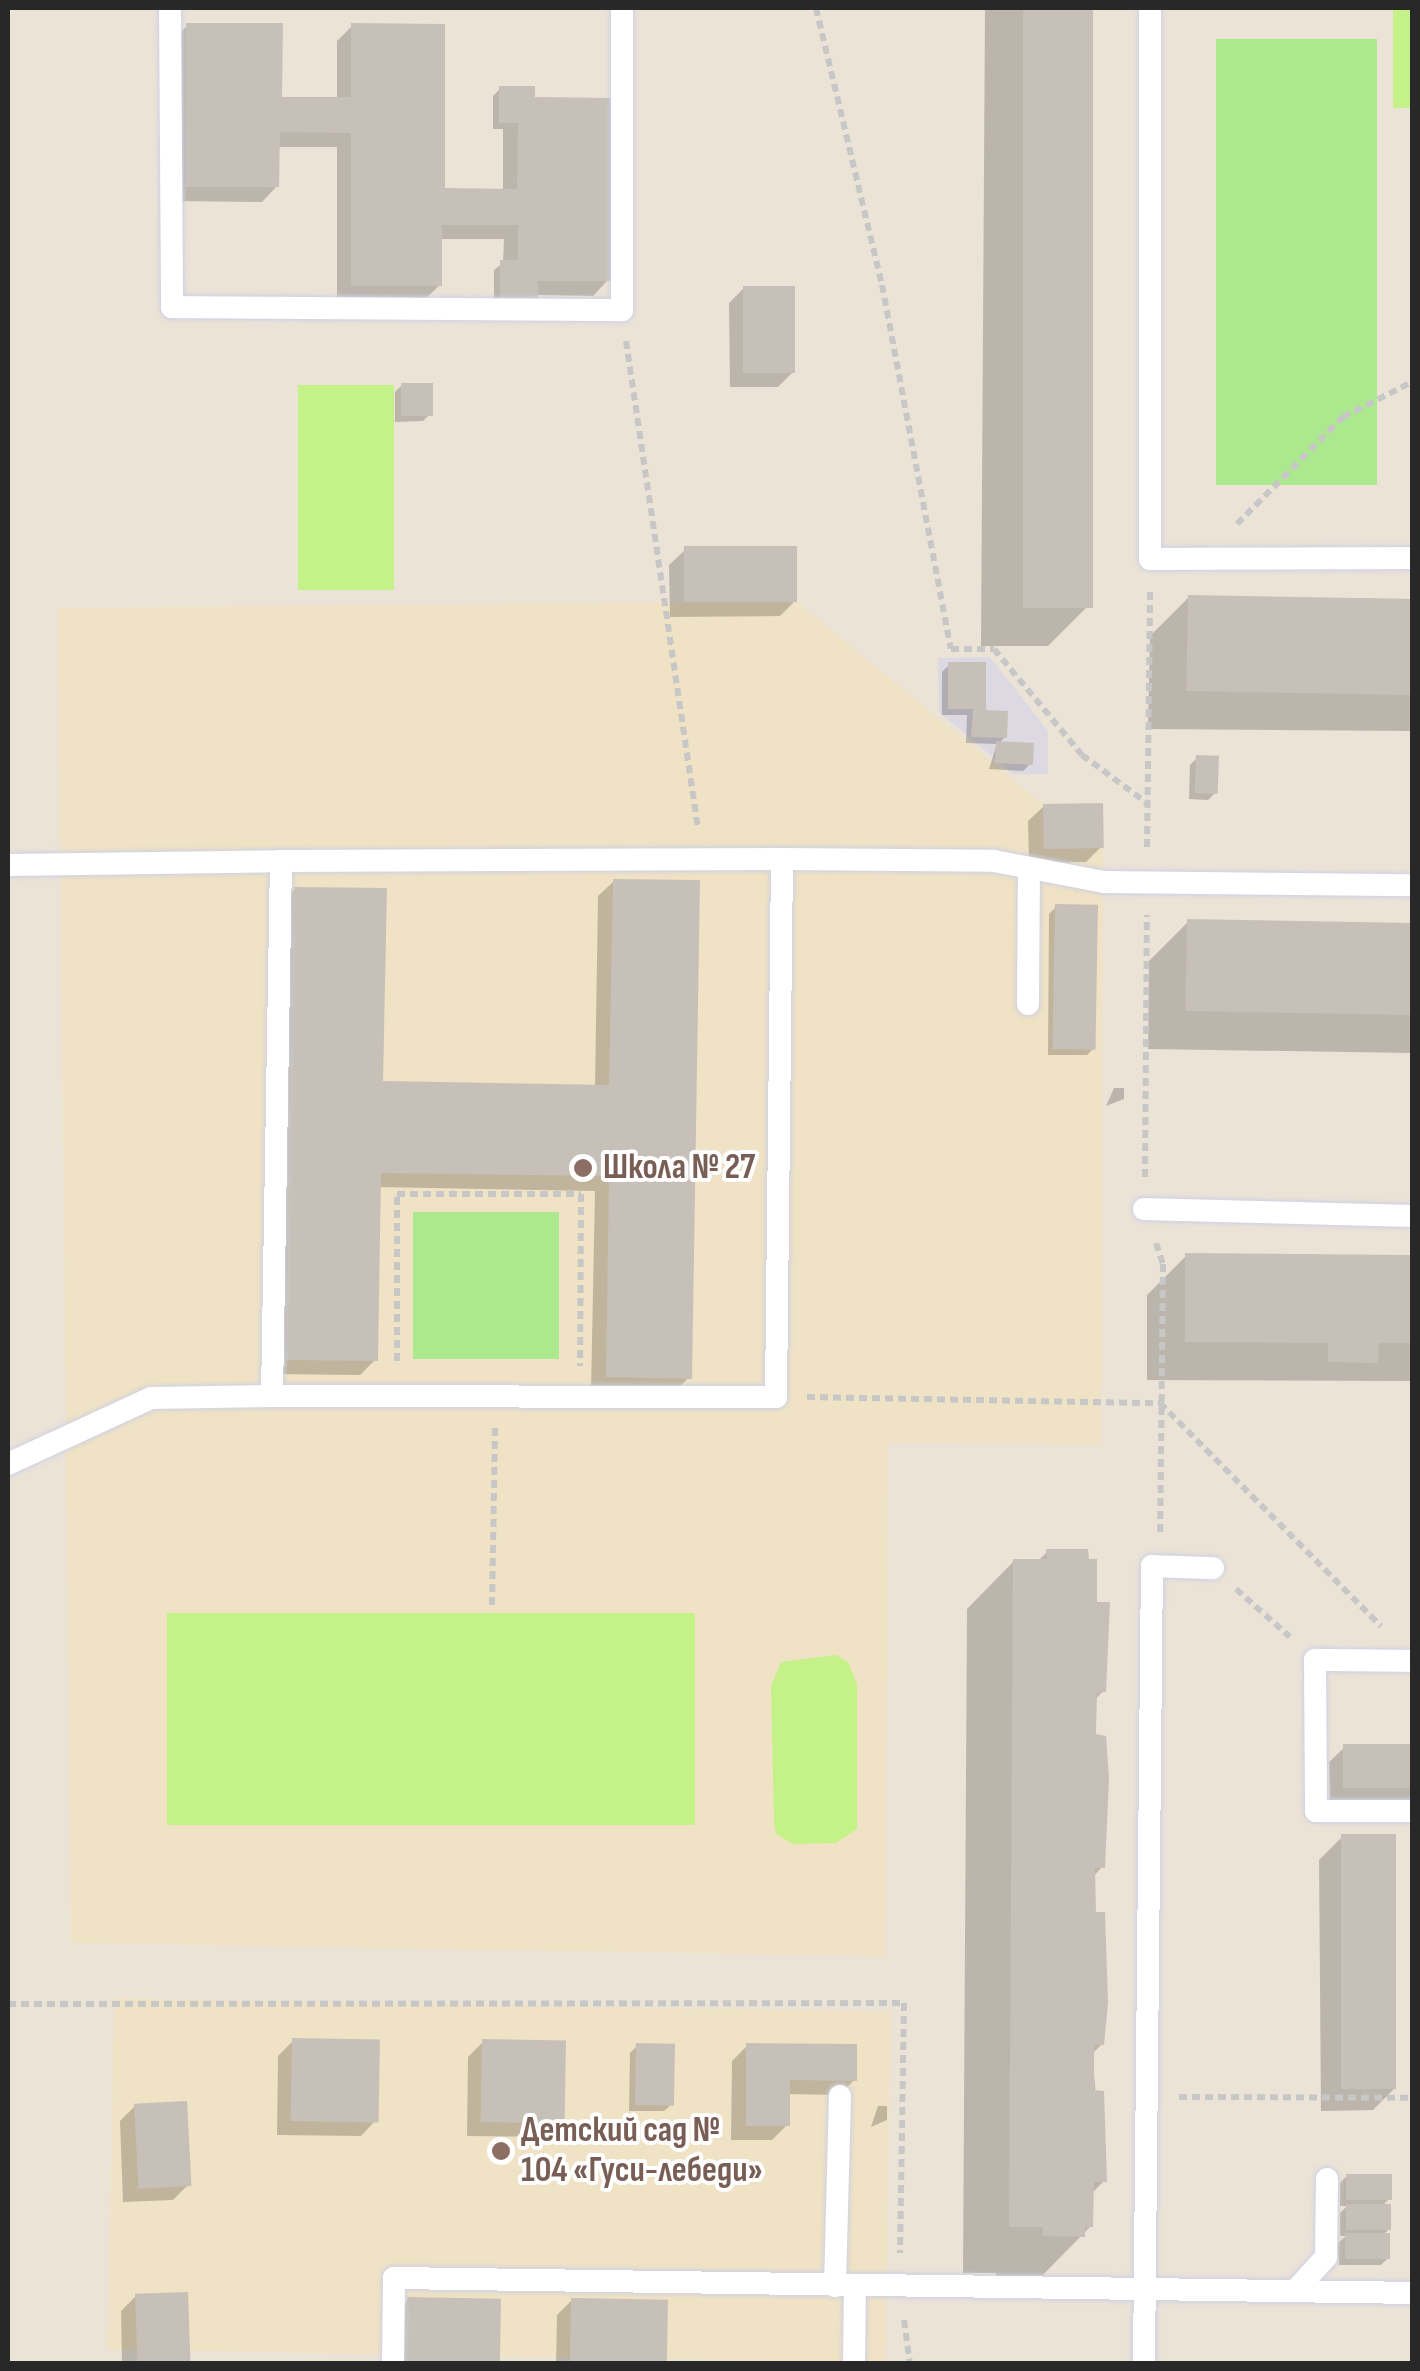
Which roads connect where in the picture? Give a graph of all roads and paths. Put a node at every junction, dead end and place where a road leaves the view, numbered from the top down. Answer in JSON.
{"nodes":[{"id":1,"x":170,"y":8,"type":"edge"},
{"id":2,"x":622,"y":8,"type":"edge"},
{"id":3,"x":816,"y":8,"type":"edge"},
{"id":4,"x":1150,"y":8,"type":"edge"},
{"id":5,"x":622,"y":310,"type":"junction"},
{"id":6,"x":1412,"y":382,"type":"edge"},
{"id":7,"x":1202,"y":558,"type":"junction"},
{"id":8,"x":1412,"y":558,"type":"edge"},
{"id":9,"x":1150,"y":559,"type":"junction"},
{"id":10,"x":1148,"y":804,"type":"junction"},
{"id":11,"x":782,"y":859,"type":"junction"},
{"id":12,"x":702,"y":860,"type":"junction"},
{"id":13,"x":281,"y":861,"type":"junction"},
{"id":14,"x":8,"y":865,"type":"edge"},
{"id":15,"x":1029,"y":868,"type":"junction"},
{"id":16,"x":1147,"y":882,"type":"junction"},
{"id":17,"x":1412,"y":885,"type":"edge"},
{"id":18,"x":1028,"y":1004,"type":"dead end"},
{"id":19,"x":1144,"y":1209,"type":"junction"},
{"id":20,"x":1412,"y":1216,"type":"edge"},
{"id":21,"x":272,"y":1396,"type":"junction"},
{"id":22,"x":397,"y":1396,"type":"junction"},
{"id":23,"x":496,"y":1396,"type":"junction"},
{"id":24,"x":580,"y":1397,"type":"junction"},
{"id":25,"x":776,"y":1397,"type":"junction"},
{"id":26,"x":1160,"y":1403,"type":"junction"},
{"id":27,"x":8,"y":1464,"type":"edge"},
{"id":28,"x":1160,"y":1566,"type":"junction"},
{"id":29,"x":1213,"y":1568,"type":"joint"},
{"id":30,"x":492,"y":1604,"type":"dead end"},
{"id":31,"x":1384,"y":1629,"type":"dead end"},
{"id":32,"x":1315,"y":1660,"type":"junction"},
{"id":33,"x":1412,"y":1661,"type":"edge"},
{"id":34,"x":1412,"y":1811,"type":"edge"},
{"id":35,"x":8,"y":2004,"type":"edge"},
{"id":36,"x":840,"y":2096,"type":"dead end"},
{"id":37,"x":1146,"y":2097,"type":"junction"},
{"id":38,"x":1412,"y":2098,"type":"edge"},
{"id":39,"x":1327,"y":2179,"type":"dead end"},
{"id":40,"x":845,"y":2286,"type":"junction"},
{"id":41,"x":900,"y":2287,"type":"junction"},
{"id":42,"x":1145,"y":2289,"type":"junction"},
{"id":43,"x":1295,"y":2291,"type":"junction"},
{"id":44,"x":1412,"y":2293,"type":"edge"},
{"id":45,"x":393,"y":2364,"type":"edge"},
{"id":46,"x":854,"y":2364,"type":"edge"},
{"id":47,"x":910,"y":2364,"type":"edge"},
{"id":48,"x":1144,"y":2364,"type":"edge"}],
"edges":[{"from":1,"to":5,"type":"lane"},
{"from":2,"to":5,"type":"lane"},
{"from":3,"to":10,"type":"path"},
{"from":4,"to":9,"type":"lane"},
{"from":5,"to":12,"type":"path"},
{"from":6,"to":7,"type":"path"},
{"from":7,"to":8,"type":"lane"},
{"from":7,"to":9,"type":"lane"},
{"from":9,"to":10,"type":"path"},
{"from":10,"to":16,"type":"path"},
{"from":11,"to":12,"type":"lane"},
{"from":11,"to":15,"type":"lane"},
{"from":11,"to":25,"type":"lane"},
{"from":12,"to":13,"type":"lane"},
{"from":13,"to":14,"type":"lane"},
{"from":13,"to":21,"type":"lane"},
{"from":15,"to":16,"type":"lane"},
{"from":15,"to":18,"type":"lane"},
{"from":16,"to":17,"type":"lane"},
{"from":16,"to":19,"type":"path"},
{"from":19,"to":20,"type":"lane"},
{"from":19,"to":26,"type":"path"},
{"from":21,"to":22,"type":"lane"},
{"from":21,"to":27,"type":"lane"},
{"from":22,"to":23,"type":"lane"},
{"from":22,"to":24,"type":"path"},
{"from":23,"to":24,"type":"lane"},
{"from":23,"to":30,"type":"path"},
{"from":24,"to":25,"type":"lane"},
{"from":25,"to":26,"type":"path"},
{"from":26,"to":28,"type":"path"},
{"from":26,"to":31,"type":"path"},
{"from":28,"to":29,"type":"lane"},
{"from":28,"to":37,"type":"lane"},
{"from":29,"to":32,"type":"path"},
{"from":32,"to":33,"type":"lane"},
{"from":32,"to":34,"type":"lane"},
{"from":35,"to":41,"type":"path"},
{"from":36,"to":40,"type":"lane"},
{"from":37,"to":38,"type":"path"},
{"from":37,"to":42,"type":"lane"},
{"from":39,"to":43,"type":"lane"},
{"from":40,"to":41,"type":"lane"},
{"from":40,"to":45,"type":"lane"},
{"from":40,"to":46,"type":"lane"},
{"from":41,"to":42,"type":"lane"},
{"from":41,"to":47,"type":"path"},
{"from":42,"to":43,"type":"lane"},
{"from":42,"to":48,"type":"lane"},
{"from":43,"to":44,"type":"lane"}]}
